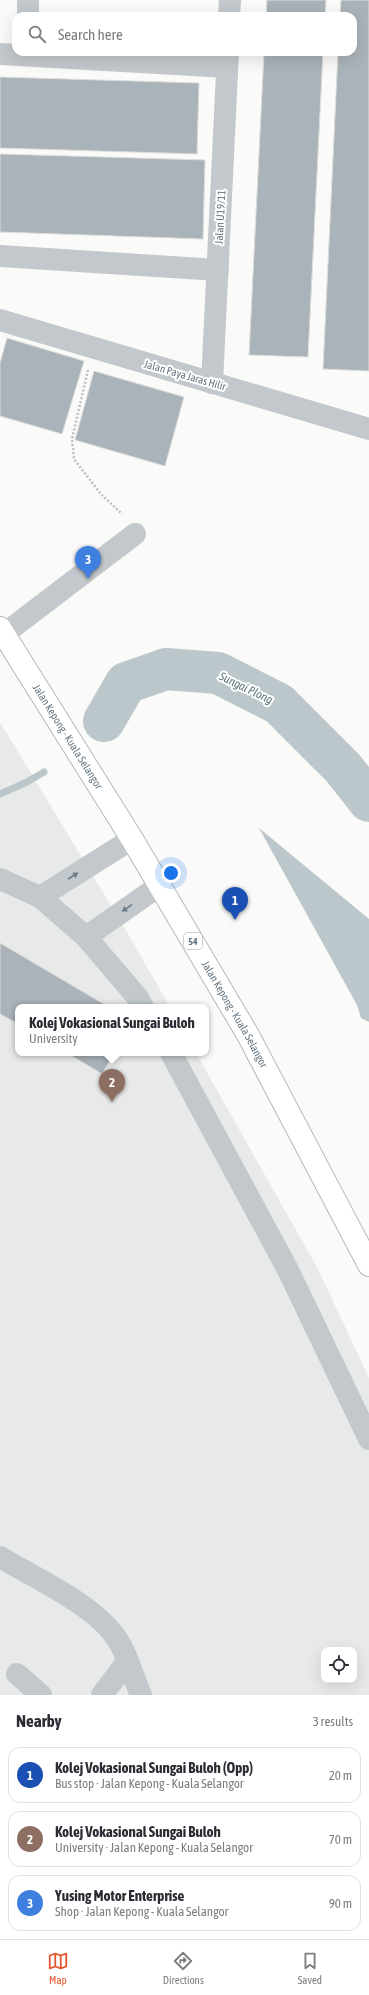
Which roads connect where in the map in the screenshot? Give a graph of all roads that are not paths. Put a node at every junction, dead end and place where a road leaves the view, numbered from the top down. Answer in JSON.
{"nodes":[{"id":1,"x":28,"y":0,"type":"edge"},
{"id":2,"x":230,"y":0,"type":"edge"},
{"id":3,"x":28,"y":12,"type":"edge"},
{"id":4,"x":229,"y":12,"type":"edge"},
{"id":5,"x":0,"y":54,"type":"edge"},
{"id":6,"x":12,"y":54,"type":"edge"},
{"id":7,"x":107,"y":56,"type":"edge"},
{"id":8,"x":227,"y":59,"type":"edge"},
{"id":9,"x":0,"y":256,"type":"edge"},
{"id":10,"x":218,"y":270,"type":"junction"},
{"id":11,"x":0,"y":320,"type":"edge"},
{"id":12,"x":212,"y":382,"type":"junction"},
{"id":13,"x":369,"y":429,"type":"edge"},
{"id":14,"x":135,"y":534,"type":"road end"},
{"id":15,"x":2,"y":631,"type":"edge"},
{"id":16,"x":132,"y":839,"type":"junction"},
{"id":17,"x":0,"y":879,"type":"edge"},
{"id":18,"x":159,"y":886,"type":"junction"},
{"id":19,"x":40,"y":897,"type":"junction"},
{"id":20,"x":86,"y":937,"type":"junction"},
{"id":21,"x":142,"y":1004,"type":"edge"},
{"id":22,"x":173,"y":1056,"type":"edge"},
{"id":23,"x":369,"y":1265,"type":"edge"},
{"id":24,"x":369,"y":1439,"type":"edge"},
{"id":25,"x":0,"y":1557,"type":"edge"},
{"id":26,"x":127,"y":1662,"type":"junction"},
{"id":27,"x":17,"y":1674,"type":"dead end"},
{"id":28,"x":41,"y":1695,"type":"edge"},
{"id":29,"x":102,"y":1695,"type":"edge"},
{"id":30,"x":141,"y":1695,"type":"edge"}],
"edges":[{"from":1,"to":3,"type":"street"},
{"from":2,"to":4,"type":"street"},
{"from":5,"to":6,"type":"street"},
{"from":7,"to":8,"type":"street"},
{"from":8,"to":10,"type":"street","name":"Jalan U19/11"},
{"from":9,"to":10,"type":"street"},
{"from":10,"to":12,"type":"street","name":"Jalan U19/11"},
{"from":11,"to":12,"type":"street","name":"Jalan Paya Jaras Hilir"},
{"from":12,"to":13,"type":"street","name":"Jalan Paya Jaras Hilir"},
{"from":14,"to":15,"type":"street"},
{"from":15,"to":16,"type":"highway","name":"Jalan Kepong - Kuala Selangor","number":"54"},
{"from":16,"to":18,"type":"highway","name":"Jalan Kepong - Kuala Selangor","number":"54"},
{"from":19,"to":16,"type":"street","one_way":true},
{"from":17,"to":19,"type":"street"},
{"from":18,"to":20,"type":"street","one_way":true},
{"from":18,"to":23,"type":"highway","name":"Jalan Kepong - Kuala Selangor","number":"54"},
{"from":19,"to":20,"type":"street"},
{"from":20,"to":21,"type":"street"},
{"from":22,"to":24,"type":"street"},
{"from":25,"to":26,"type":"street"},
{"from":26,"to":29,"type":"street"},
{"from":26,"to":30,"type":"street"},
{"from":27,"to":28,"type":"street"}]}
